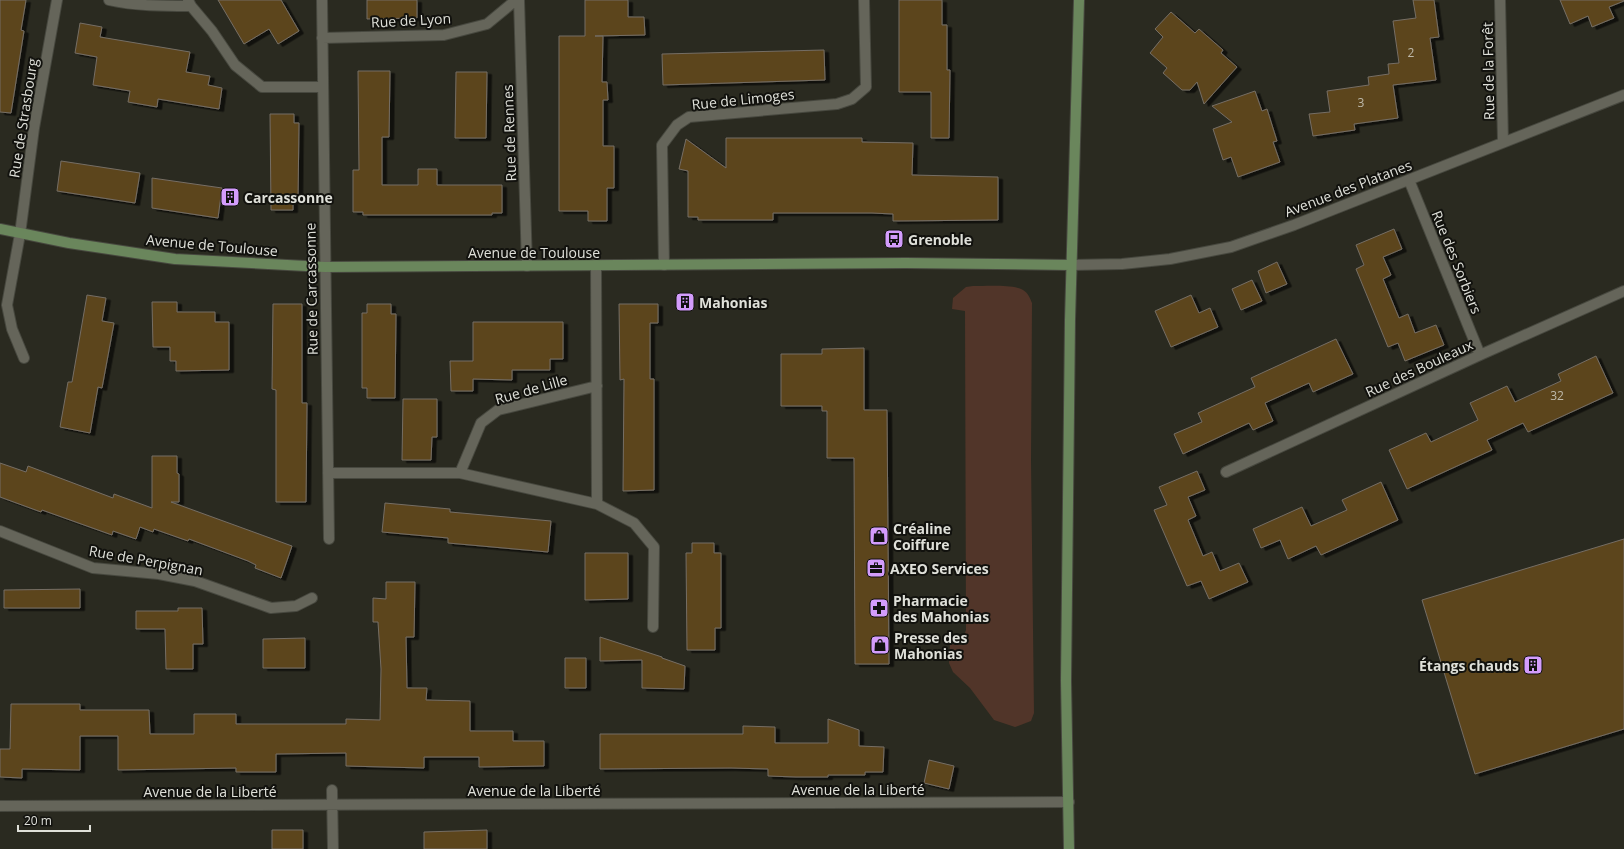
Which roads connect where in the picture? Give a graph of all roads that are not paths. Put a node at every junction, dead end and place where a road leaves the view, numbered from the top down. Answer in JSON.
{"nodes":[{"id":1,"x":57,"y":0,"type":"edge"},
{"id":2,"x":109,"y":0,"type":"edge"},
{"id":3,"x":322,"y":0,"type":"edge"},
{"id":4,"x":516,"y":0,"type":"edge"},
{"id":5,"x":519,"y":0,"type":"edge"},
{"id":6,"x":864,"y":0,"type":"edge"},
{"id":7,"x":1080,"y":0,"type":"edge"},
{"id":8,"x":1500,"y":0,"type":"edge"},
{"id":9,"x":189,"y":3,"type":"edge"},
{"id":10,"x":322,"y":38,"type":"junction"},
{"id":11,"x":323,"y":87,"type":"junction"},
{"id":12,"x":1624,"y":96,"type":"edge"},
{"id":13,"x":1503,"y":142,"type":"junction"},
{"id":14,"x":1409,"y":180,"type":"junction"},
{"id":15,"x":0,"y":230,"type":"edge"},
{"id":16,"x":20,"y":234,"type":"junction"},
{"id":17,"x":596,"y":265,"type":"junction"},
{"id":18,"x":664,"y":265,"type":"junction"},
{"id":19,"x":1071,"y":265,"type":"junction"},
{"id":20,"x":527,"y":266,"type":"junction"},
{"id":21,"x":325,"y":267,"type":"junction"},
{"id":22,"x":1624,"y":291,"type":"edge"},
{"id":23,"x":1480,"y":355,"type":"junction"},
{"id":24,"x":24,"y":358,"type":"dead end"},
{"id":25,"x":597,"y":386,"type":"junction"},
{"id":26,"x":328,"y":472,"type":"junction"},
{"id":27,"x":1226,"y":472,"type":"dead end"},
{"id":28,"x":460,"y":473,"type":"junction"},
{"id":29,"x":597,"y":504,"type":"junction"},
{"id":30,"x":0,"y":531,"type":"edge"},
{"id":31,"x":329,"y":539,"type":"dead end"},
{"id":32,"x":312,"y":598,"type":"dead end"},
{"id":33,"x":653,"y":627,"type":"dead end"},
{"id":34,"x":332,"y":790,"type":"dead end"},
{"id":35,"x":1069,"y":802,"type":"junction"},
{"id":36,"x":332,"y":804,"type":"junction"},
{"id":37,"x":0,"y":806,"type":"edge"},
{"id":38,"x":333,"y":849,"type":"edge"},
{"id":39,"x":1070,"y":849,"type":"edge"}],
"edges":[{"from":1,"to":16,"type":"street","name":"Rue de Strasbourg"},
{"from":2,"to":9,"type":"street"},
{"from":3,"to":10,"type":"street","name":"Rue de Carcassonne"},
{"from":4,"to":10,"type":"street","name":"Rue de Lyon"},
{"from":5,"to":20,"type":"street","name":"Rue de Rennes"},
{"from":6,"to":18,"type":"street","name":"Rue de Limoges"},
{"from":7,"to":19,"type":"street"},
{"from":8,"to":13,"type":"street","name":"Rue de la Forêt"},
{"from":9,"to":11,"type":"street"},
{"from":10,"to":11,"type":"street","name":"Rue de Carcassonne"},
{"from":11,"to":21,"type":"street","name":"Rue de Carcassonne"},
{"from":12,"to":13,"type":"street","name":"Avenue des Platanes"},
{"from":13,"to":14,"type":"street","name":"Avenue des Platanes"},
{"from":14,"to":19,"type":"street","name":"Avenue des Platanes"},
{"from":14,"to":23,"type":"street","name":"Rue des Sorbiers"},
{"from":15,"to":16,"type":"street","name":"Avenue de Toulouse"},
{"from":16,"to":21,"type":"street","name":"Avenue de Toulouse"},
{"from":16,"to":24,"type":"street","name":"Rue de Strasbourg"},
{"from":17,"to":18,"type":"street","name":"Avenue de Toulouse"},
{"from":17,"to":20,"type":"street","name":"Avenue de Toulouse"},
{"from":17,"to":25,"type":"street"},
{"from":18,"to":19,"type":"street","name":"Avenue de Toulouse"},
{"from":19,"to":35,"type":"street"},
{"from":20,"to":21,"type":"street","name":"Avenue de Toulouse"},
{"from":21,"to":26,"type":"street","name":"Rue de Carcassonne"},
{"from":22,"to":23,"type":"street","name":"Rue des Bouleaux"},
{"from":23,"to":27,"type":"street","name":"Rue des Bouleaux"},
{"from":25,"to":28,"type":"street","name":"Rue de Lille"},
{"from":25,"to":29,"type":"street"},
{"from":26,"to":28,"type":"street"},
{"from":26,"to":31,"type":"street","name":"Rue de Carcassonne"},
{"from":28,"to":29,"type":"street"},
{"from":29,"to":33,"type":"street"},
{"from":30,"to":32,"type":"street","name":"Rue de Perpignan"},
{"from":34,"to":36,"type":"street"},
{"from":35,"to":36,"type":"street","name":"Avenue de la Liberté"},
{"from":35,"to":39,"type":"street"},
{"from":36,"to":37,"type":"street","name":"Avenue de la Liberté"},
{"from":36,"to":38,"type":"street"}]}
